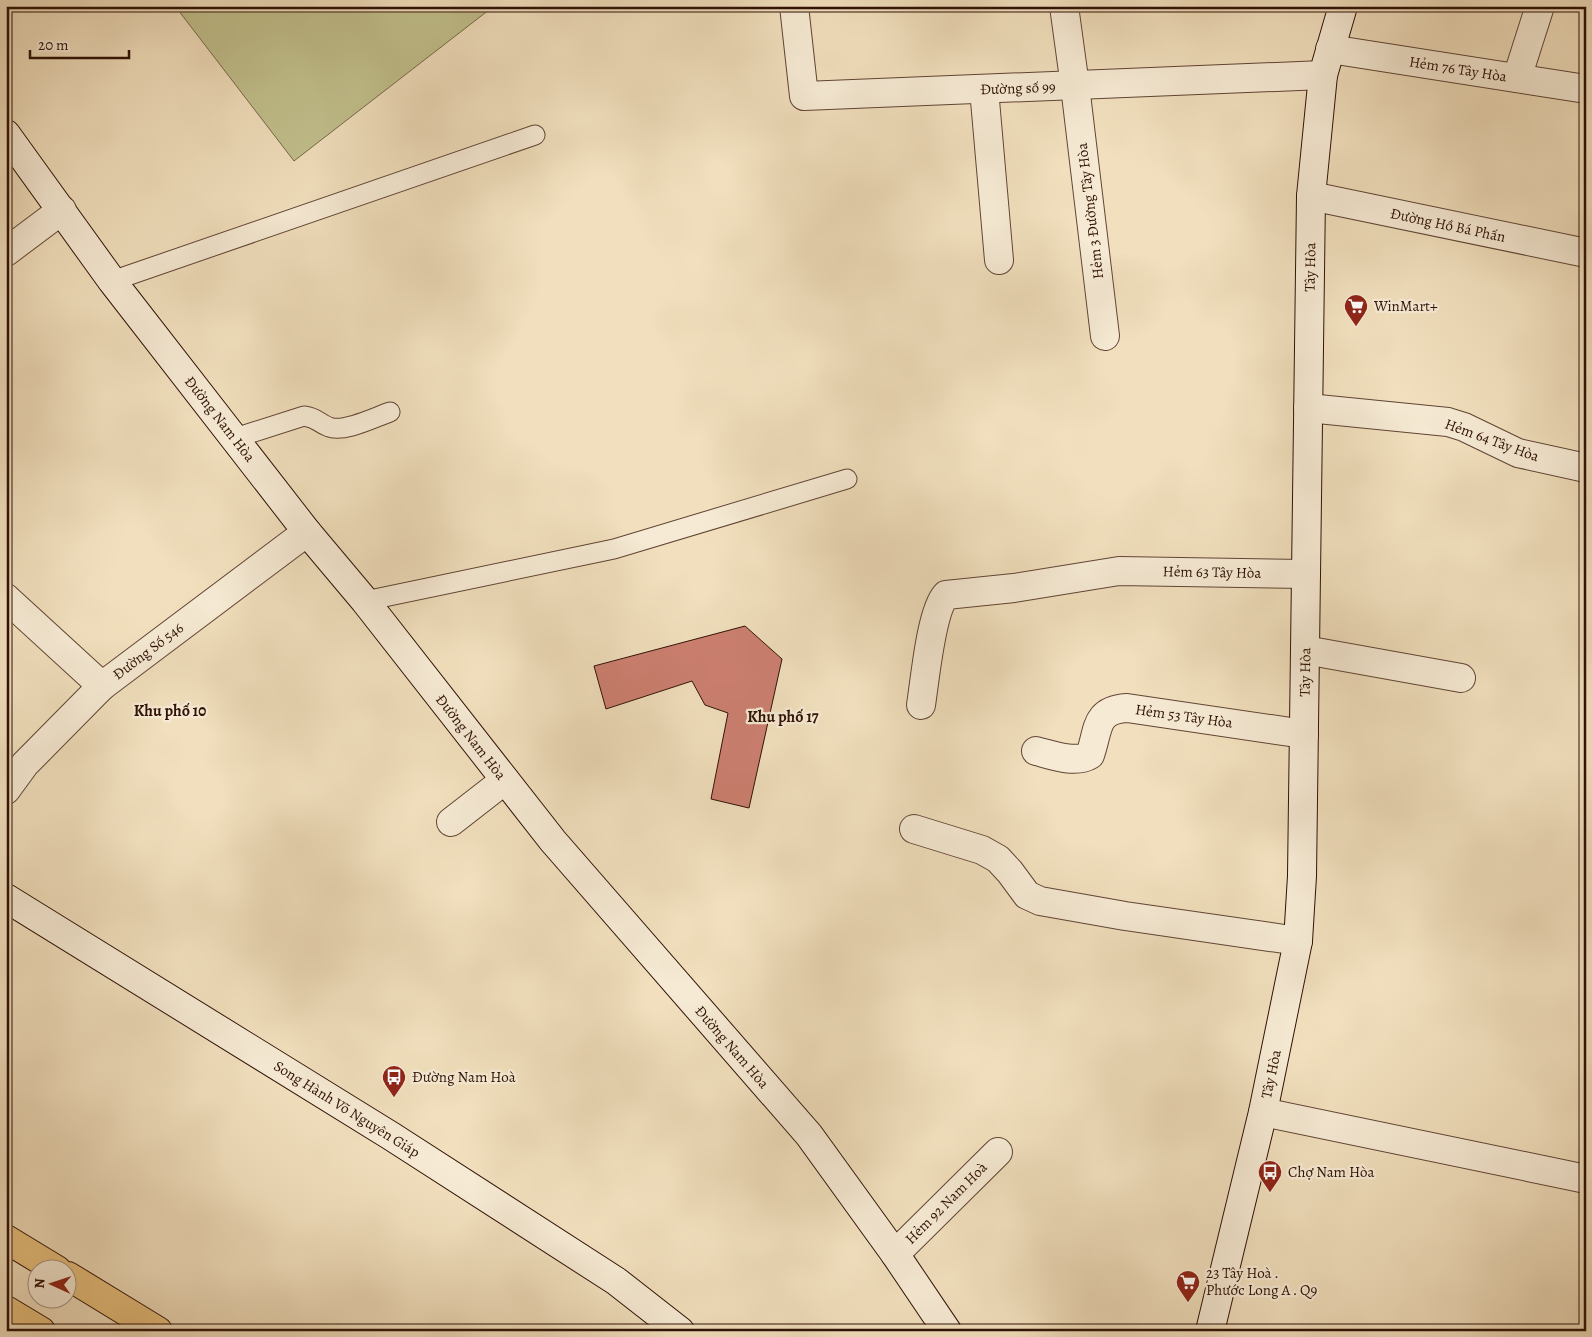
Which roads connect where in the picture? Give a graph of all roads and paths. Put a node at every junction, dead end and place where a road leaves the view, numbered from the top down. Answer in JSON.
{"nodes":[{"id":1,"x":794,"y":6,"type":"edge"},
{"id":2,"x":1064,"y":6,"type":"edge"},
{"id":3,"x":1343,"y":6,"type":"edge"},
{"id":4,"x":1540,"y":6,"type":"edge"},
{"id":5,"x":1330,"y":49,"type":"junction"},
{"id":6,"x":1323,"y":76,"type":"junction"},
{"id":7,"x":1517,"y":78,"type":"junction"},
{"id":8,"x":1075,"y":86,"type":"junction"},
{"id":9,"x":984,"y":89,"type":"junction"},
{"id":10,"x":1586,"y":89,"type":"edge"},
{"id":11,"x":6,"y":134,"type":"edge"},
{"id":12,"x":535,"y":136,"type":"dead end"},
{"id":13,"x":1311,"y":196,"type":"junction"},
{"id":14,"x":62,"y":210,"type":"junction"},
{"id":15,"x":6,"y":252,"type":"edge"},
{"id":16,"x":1586,"y":253,"type":"edge"},
{"id":17,"x":999,"y":260,"type":"dead end"},
{"id":18,"x":112,"y":281,"type":"junction"},
{"id":19,"x":1105,"y":336,"type":"dead end"},
{"id":20,"x":1308,"y":408,"type":"junction"},
{"id":21,"x":390,"y":412,"type":"dead end"},
{"id":22,"x":235,"y":438,"type":"junction"},
{"id":23,"x":1586,"y":468,"type":"edge"},
{"id":24,"x":846,"y":479,"type":"dead end"},
{"id":25,"x":307,"y":532,"type":"junction"},
{"id":26,"x":1306,"y":574,"type":"junction"},
{"id":27,"x":6,"y":598,"type":"edge"},
{"id":28,"x":365,"y":601,"type":"junction"},
{"id":29,"x":1305,"y":650,"type":"junction"},
{"id":30,"x":1461,"y":678,"type":"dead end"},
{"id":31,"x":102,"y":686,"type":"junction"},
{"id":32,"x":921,"y":705,"type":"dead end"},
{"id":33,"x":1304,"y":734,"type":"junction"},
{"id":34,"x":1036,"y":751,"type":"dead end"},
{"id":35,"x":505,"y":780,"type":"junction"},
{"id":36,"x":6,"y":790,"type":"edge"},
{"id":37,"x":451,"y":822,"type":"dead end"},
{"id":38,"x":914,"y":829,"type":"dead end"},
{"id":39,"x":6,"y":898,"type":"edge"},
{"id":40,"x":1298,"y":941,"type":"junction"},
{"id":41,"x":1263,"y":1112,"type":"junction"},
{"id":42,"x":998,"y":1152,"type":"dead end"},
{"id":43,"x":1586,"y":1179,"type":"edge"},
{"id":44,"x":6,"y":1238,"type":"edge"},
{"id":45,"x":895,"y":1254,"type":"junction"},
{"id":46,"x":41,"y":1260,"type":"edge"},
{"id":47,"x":78,"y":1282,"type":"edge"},
{"id":48,"x":6,"y":1310,"type":"edge"},
{"id":49,"x":41,"y":1331,"type":"edge"},
{"id":50,"x":158,"y":1331,"type":"edge"},
{"id":51,"x":680,"y":1331,"type":"edge"},
{"id":52,"x":947,"y":1331,"type":"edge"},
{"id":53,"x":1210,"y":1331,"type":"edge"}],
"edges":[{"from":1,"to":9,"type":"street","name":"Đường số 99"},
{"from":2,"to":8,"type":"street","name":"Hẻm 3 Đường Tây Hòa"},
{"from":3,"to":5,"type":"street","name":"Tây Hòa"},
{"from":4,"to":7,"type":"street"},
{"from":5,"to":6,"type":"street","name":"Tây Hòa"},
{"from":5,"to":7,"type":"street","name":"Hẻm 76 Tây Hòa"},
{"from":6,"to":8,"type":"street","name":"Đường số 99"},
{"from":6,"to":13,"type":"street","name":"Tây Hòa"},
{"from":7,"to":10,"type":"street","name":"Hẻm 76 Tây Hòa"},
{"from":8,"to":9,"type":"street","name":"Đường số 99"},
{"from":8,"to":19,"type":"street","name":"Hẻm 3 Đường Tây Hòa"},
{"from":9,"to":17,"type":"street"},
{"from":11,"to":14,"type":"street","name":"Đường Nam Hòa"},
{"from":12,"to":18,"type":"lane"},
{"from":13,"to":16,"type":"street","name":"Đường Hồ Bá Phấn"},
{"from":13,"to":20,"type":"street","name":"Tây Hòa"},
{"from":14,"to":15,"type":"street"},
{"from":14,"to":18,"type":"street","name":"Đường Nam Hòa"},
{"from":18,"to":22,"type":"street","name":"Đường Nam Hòa"},
{"from":20,"to":23,"type":"street","name":"Hẻm 64 Tây Hòa"},
{"from":20,"to":26,"type":"street","name":"Tây Hòa"},
{"from":21,"to":22,"type":"lane"},
{"from":22,"to":25,"type":"street","name":"Đường Nam Hòa"},
{"from":24,"to":28,"type":"lane"},
{"from":25,"to":28,"type":"street","name":"Đường Nam Hòa"},
{"from":25,"to":31,"type":"street","name":"Đường Số 546"},
{"from":26,"to":29,"type":"street","name":"Tây Hòa"},
{"from":26,"to":32,"type":"street","name":"Hẻm 63 Tây Hòa"},
{"from":27,"to":31,"type":"street"},
{"from":28,"to":35,"type":"street","name":"Đường Nam Hòa"},
{"from":29,"to":30,"type":"street"},
{"from":29,"to":33,"type":"street","name":"Tây Hòa"},
{"from":31,"to":36,"type":"street","name":"Đường Số 546"},
{"from":33,"to":34,"type":"street","name":"Hẻm 53 Tây Hòa"},
{"from":33,"to":40,"type":"street","name":"Tây Hòa"},
{"from":35,"to":37,"type":"street"},
{"from":35,"to":45,"type":"street","name":"Đường Nam Hòa"},
{"from":38,"to":40,"type":"street"},
{"from":39,"to":51,"type":"street","name":"Song Hành Võ Nguyên Giáp"},
{"from":40,"to":41,"type":"street","name":"Tây Hòa"},
{"from":41,"to":43,"type":"street"},
{"from":41,"to":53,"type":"street","name":"Tây Hòa"},
{"from":42,"to":45,"type":"street","name":"Hẻm 92 Nam Hoà"},
{"from":44,"to":46,"type":"highway"},
{"from":45,"to":52,"type":"street","name":"Đường Nam Hòa"},
{"from":47,"to":50,"type":"highway"},
{"from":48,"to":49,"type":"highway"}]}
